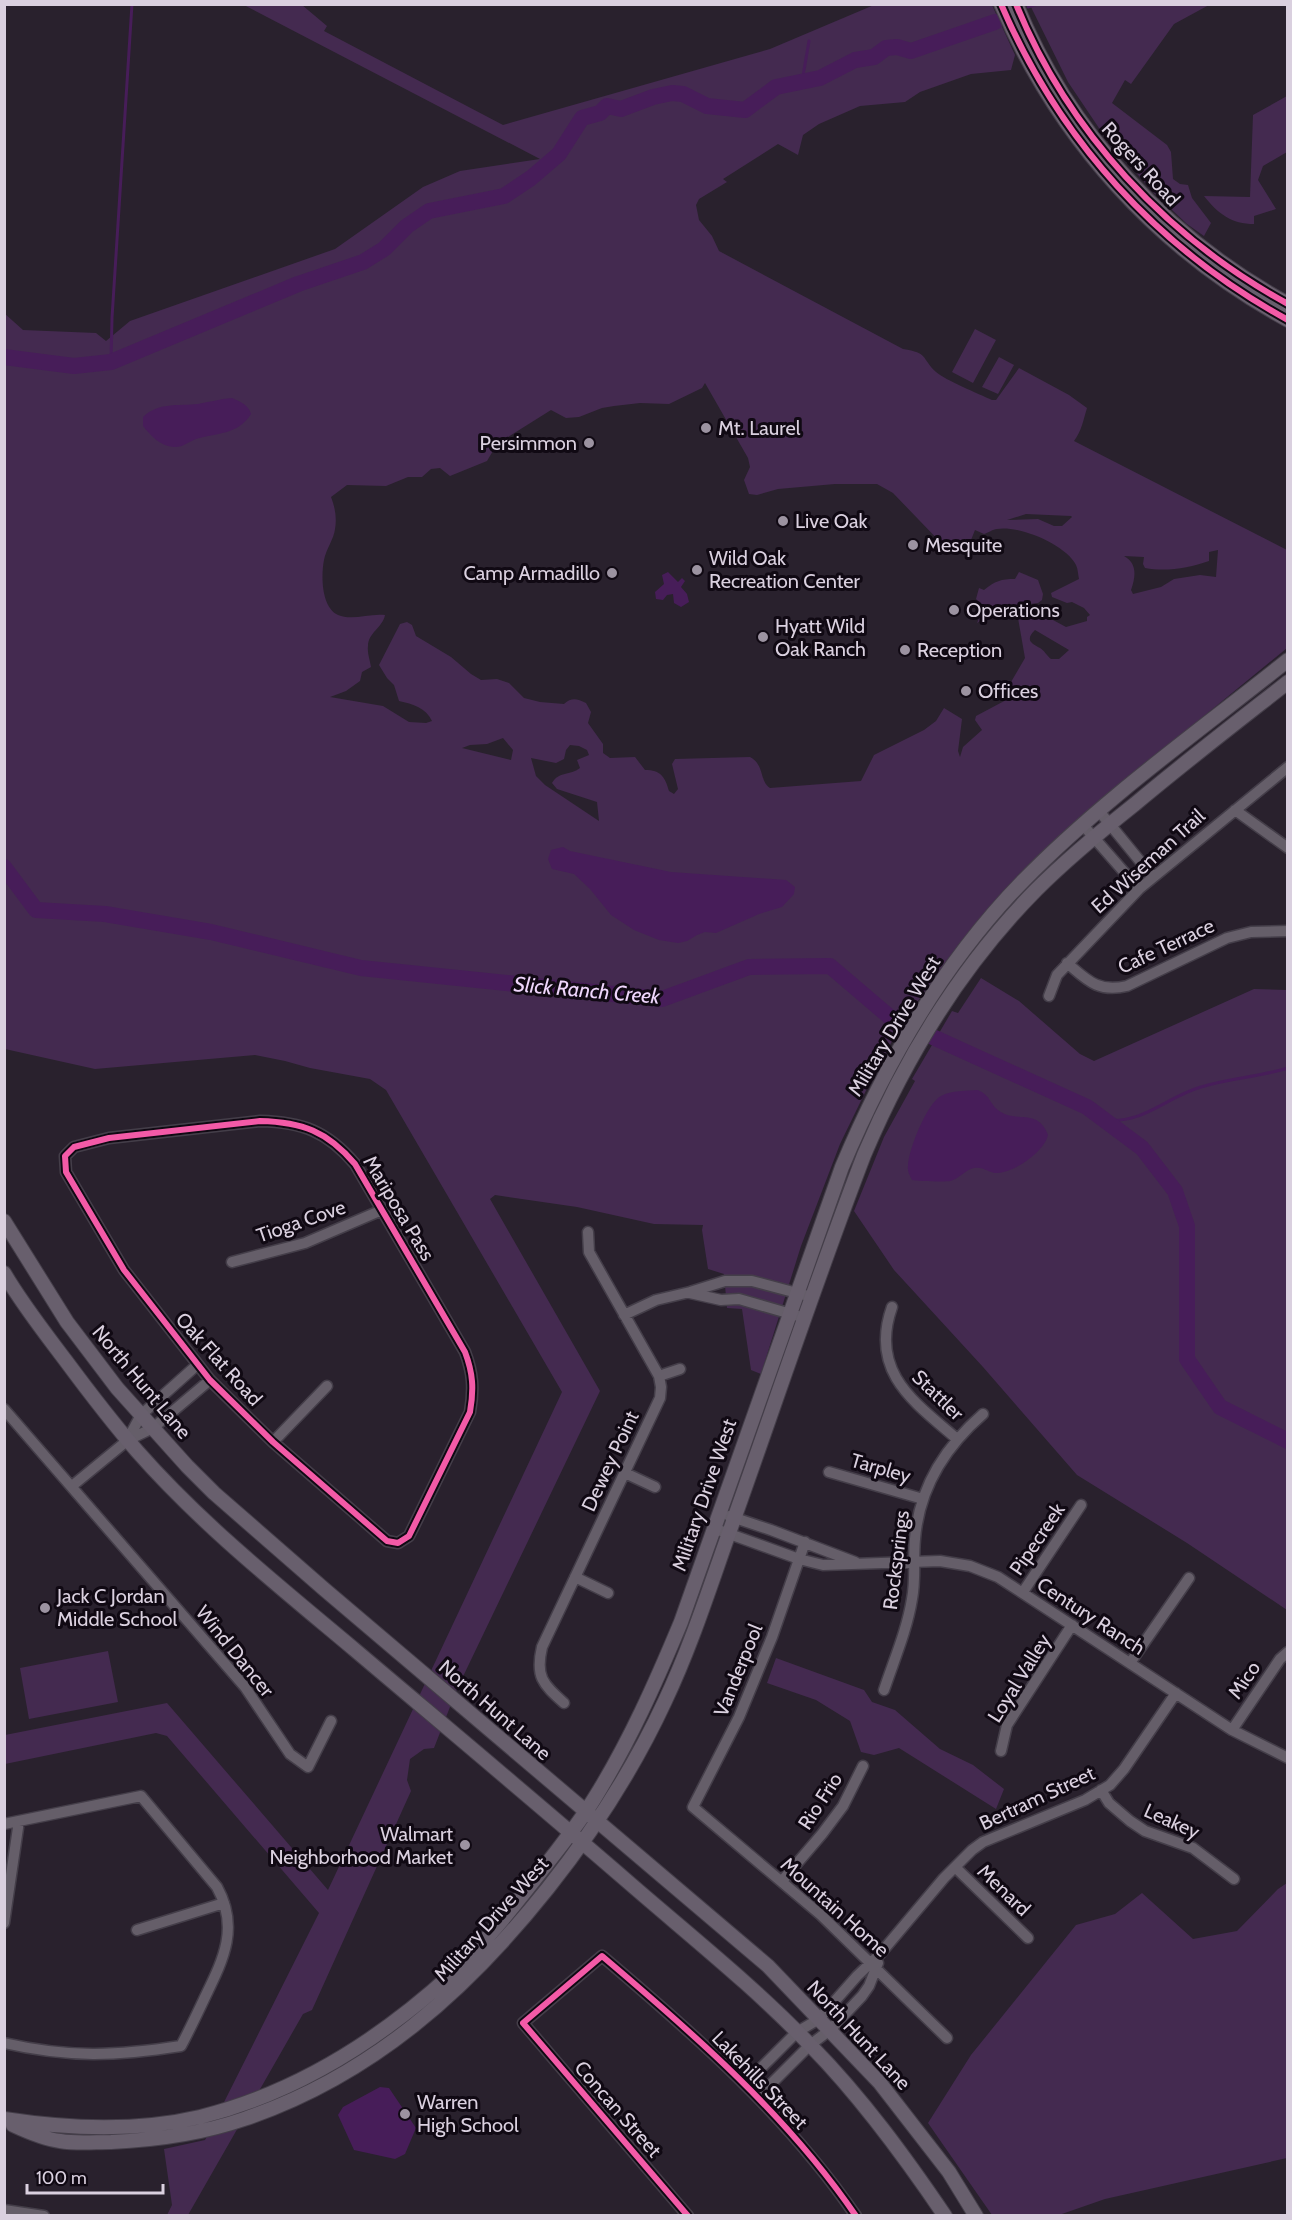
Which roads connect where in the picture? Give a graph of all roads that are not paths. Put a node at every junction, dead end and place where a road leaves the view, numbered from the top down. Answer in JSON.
{"nodes":[{"id":1,"x":1001,"y":4,"type":"edge"},
{"id":2,"x":1016,"y":4,"type":"edge"},
{"id":3,"x":1287,"y":304,"type":"edge"},
{"id":4,"x":1287,"y":320,"type":"edge"},
{"id":5,"x":1287,"y":660,"type":"edge"},
{"id":6,"x":1287,"y":682,"type":"edge"},
{"id":7,"x":1287,"y":767,"type":"edge"},
{"id":8,"x":1235,"y":810,"type":"junction"},
{"id":9,"x":1099,"y":811,"type":"junction"},
{"id":10,"x":1082,"y":824,"type":"junction"},
{"id":11,"x":1110,"y":824,"type":"junction"},
{"id":12,"x":1093,"y":838,"type":"junction"},
{"id":13,"x":1128,"y":847,"type":"junction"},
{"id":14,"x":1287,"y":848,"type":"edge"},
{"id":15,"x":1113,"y":860,"type":"junction"},
{"id":16,"x":1153,"y":877,"type":"junction"},
{"id":17,"x":1139,"y":889,"type":"junction"},
{"id":18,"x":1287,"y":931,"type":"edge"},
{"id":19,"x":1066,"y":963,"type":"junction"},
{"id":20,"x":1049,"y":996,"type":"dead end"},
{"id":21,"x":65,"y":1156,"type":"joint"},
{"id":22,"x":382,"y":1210,"type":"junction"},
{"id":23,"x":4,"y":1221,"type":"edge"},
{"id":24,"x":588,"y":1232,"type":"dead end"},
{"id":25,"x":232,"y":1263,"type":"dead end"},
{"id":26,"x":4,"y":1273,"type":"edge"},
{"id":27,"x":741,"y":1280,"type":"junction"},
{"id":28,"x":690,"y":1292,"type":"junction"},
{"id":29,"x":796,"y":1292,"type":"junction"},
{"id":30,"x":812,"y":1297,"type":"junction"},
{"id":31,"x":739,"y":1299,"type":"junction"},
{"id":32,"x":892,"y":1307,"type":"dead end"},
{"id":33,"x":789,"y":1313,"type":"junction"},
{"id":34,"x":624,"y":1315,"type":"junction"},
{"id":35,"x":805,"y":1318,"type":"junction"},
{"id":36,"x":197,"y":1365,"type":"junction"},
{"id":37,"x":680,"y":1369,"type":"dead end"},
{"id":38,"x":658,"y":1376,"type":"junction"},
{"id":39,"x":210,"y":1380,"type":"junction"},
{"id":40,"x":175,"y":1386,"type":"junction"},
{"id":41,"x":327,"y":1386,"type":"dead end"},
{"id":42,"x":187,"y":1400,"type":"junction"},
{"id":43,"x":4,"y":1409,"type":"edge"},
{"id":44,"x":983,"y":1414,"type":"dead end"},
{"id":45,"x":141,"y":1415,"type":"junction"},
{"id":46,"x":153,"y":1428,"type":"junction"},
{"id":47,"x":957,"y":1439,"type":"junction"},
{"id":48,"x":128,"y":1440,"type":"junction"},
{"id":49,"x":273,"y":1442,"type":"junction"},
{"id":50,"x":829,"y":1472,"type":"dead end"},
{"id":51,"x":625,"y":1473,"type":"junction"},
{"id":52,"x":72,"y":1486,"type":"junction"},
{"id":53,"x":656,"y":1487,"type":"dead end"},
{"id":54,"x":923,"y":1499,"type":"junction"},
{"id":55,"x":1081,"y":1505,"type":"dead end"},
{"id":56,"x":718,"y":1512,"type":"junction"},
{"id":57,"x":735,"y":1518,"type":"junction"},
{"id":58,"x":762,"y":1527,"type":"junction"},
{"id":59,"x":713,"y":1528,"type":"junction"},
{"id":60,"x":729,"y":1534,"type":"junction"},
{"id":61,"x":805,"y":1542,"type":"junction"},
{"id":62,"x":398,"y":1543,"type":"joint"},
{"id":63,"x":756,"y":1544,"type":"junction"},
{"id":64,"x":799,"y":1559,"type":"junction"},
{"id":65,"x":914,"y":1561,"type":"junction"},
{"id":66,"x":858,"y":1563,"type":"junction"},
{"id":67,"x":575,"y":1577,"type":"junction"},
{"id":68,"x":1189,"y":1578,"type":"dead end"},
{"id":69,"x":324,"y":1589,"type":"junction"},
{"id":70,"x":1023,"y":1592,"type":"junction"},
{"id":71,"x":608,"y":1593,"type":"dead end"},
{"id":72,"x":307,"y":1609,"type":"junction"},
{"id":73,"x":1072,"y":1625,"type":"junction"},
{"id":74,"x":1287,"y":1653,"type":"edge"},
{"id":75,"x":1130,"y":1663,"type":"junction"},
{"id":76,"x":884,"y":1690,"type":"dead end"},
{"id":77,"x":1176,"y":1693,"type":"junction"},
{"id":78,"x":564,"y":1703,"type":"dead end"},
{"id":79,"x":332,"y":1721,"type":"dead end"},
{"id":80,"x":1232,"y":1730,"type":"junction"},
{"id":81,"x":1001,"y":1751,"type":"dead end"},
{"id":82,"x":1287,"y":1758,"type":"edge"},
{"id":83,"x":863,"y":1766,"type":"dead end"},
{"id":84,"x":1101,"y":1790,"type":"junction"},
{"id":85,"x":693,"y":1807,"type":"joint"},
{"id":86,"x":585,"y":1813,"type":"junction"},
{"id":87,"x":19,"y":1821,"type":"junction"},
{"id":88,"x":597,"y":1823,"type":"junction"},
{"id":89,"x":4,"y":1824,"type":"edge"},
{"id":90,"x":571,"y":1832,"type":"junction"},
{"id":91,"x":583,"y":1842,"type":"junction"},
{"id":92,"x":955,"y":1867,"type":"junction"},
{"id":93,"x":1234,"y":1879,"type":"dead end"},
{"id":94,"x":782,"y":1881,"type":"junction"},
{"id":95,"x":224,"y":1903,"type":"junction"},
{"id":96,"x":4,"y":1923,"type":"edge"},
{"id":97,"x":137,"y":1930,"type":"dead end"},
{"id":98,"x":1028,"y":1938,"type":"dead end"},
{"id":99,"x":874,"y":1966,"type":"junction"},
{"id":100,"x":838,"y":1997,"type":"junction"},
{"id":101,"x":851,"y":2008,"type":"junction"},
{"id":102,"x":406,"y":2012,"type":"junction"},
{"id":103,"x":819,"y":2019,"type":"junction"},
{"id":104,"x":523,"y":2023,"type":"joint"},
{"id":105,"x":416,"y":2024,"type":"junction"},
{"id":106,"x":830,"y":2030,"type":"junction"},
{"id":107,"x":797,"y":2032,"type":"junction"},
{"id":108,"x":947,"y":2038,"type":"dead end"},
{"id":109,"x":4,"y":2043,"type":"edge"},
{"id":110,"x":810,"y":2045,"type":"junction"},
{"id":111,"x":777,"y":2052,"type":"junction"},
{"id":112,"x":790,"y":2065,"type":"junction"},
{"id":113,"x":745,"y":2084,"type":"junction"},
{"id":114,"x":758,"y":2097,"type":"junction"},
{"id":115,"x":4,"y":2120,"type":"edge"},
{"id":116,"x":4,"y":2210,"type":"edge"},
{"id":117,"x":44,"y":2216,"type":"edge"},
{"id":118,"x":688,"y":2216,"type":"edge"},
{"id":119,"x":856,"y":2216,"type":"edge"},
{"id":120,"x":945,"y":2216,"type":"edge"},
{"id":121,"x":976,"y":2216,"type":"edge"}],
"edges":[{"from":1,"to":4,"type":"main road","name":"Rogers Road"},
{"from":2,"to":3,"type":"main road","name":"Rogers Road"},
{"from":5,"to":9,"type":"main road","name":"Military Drive West"},
{"from":6,"to":11,"type":"main road","name":"Military Drive West"},
{"from":7,"to":8,"type":"street","name":"Ed Wiseman Trail"},
{"from":8,"to":14,"type":"street"},
{"from":8,"to":16,"type":"street","name":"Ed Wiseman Trail"},
{"from":9,"to":10,"type":"main road","name":"Military Drive West"},
{"from":9,"to":11,"type":"street"},
{"from":10,"to":12,"type":"street"},
{"from":10,"to":29,"type":"main road","name":"Military Drive West"},
{"from":11,"to":12,"type":"main road","name":"Military Drive West"},
{"from":11,"to":13,"type":"street"},
{"from":12,"to":15,"type":"street"},
{"from":12,"to":30,"type":"main road","name":"Military Drive West"},
{"from":13,"to":15,"type":"street"},
{"from":13,"to":16,"type":"street"},
{"from":15,"to":17,"type":"street"},
{"from":16,"to":17,"type":"street","name":"Ed Wiseman Trail"},
{"from":17,"to":19,"type":"street","name":"Ed Wiseman Trail"},
{"from":18,"to":19,"type":"street","name":"Cafe Terrace"},
{"from":19,"to":20,"type":"street","name":"Ed Wiseman Trail"},
{"from":21,"to":22,"type":"street","name":"Mariposa Pass"},
{"from":21,"to":36,"type":"street","name":"Oak Flat Road"},
{"from":22,"to":25,"type":"street","name":"Tioga Cove"},
{"from":22,"to":62,"type":"street","name":"Mariposa Pass"},
{"from":23,"to":45,"type":"main road","name":"North Hunt Lane"},
{"from":24,"to":34,"type":"street"},
{"from":26,"to":48,"type":"main road"},
{"from":27,"to":28,"type":"street"},
{"from":27,"to":29,"type":"street"},
{"from":27,"to":31,"type":"street"},
{"from":28,"to":31,"type":"street"},
{"from":28,"to":34,"type":"street"},
{"from":29,"to":30,"type":"street"},
{"from":29,"to":33,"type":"main road","name":"Military Drive West"},
{"from":30,"to":35,"type":"main road","name":"Military Drive West"},
{"from":31,"to":33,"type":"street"},
{"from":32,"to":47,"type":"street","name":"Stattler"},
{"from":33,"to":35,"type":"street"},
{"from":33,"to":56,"type":"main road","name":"Military Drive West"},
{"from":34,"to":38,"type":"street"},
{"from":35,"to":57,"type":"main road","name":"Military Drive West"},
{"from":36,"to":39,"type":"street","name":"Oak Flat Road"},
{"from":36,"to":40,"type":"street"},
{"from":37,"to":38,"type":"street"},
{"from":38,"to":51,"type":"street","name":"Dewey Point"},
{"from":39,"to":42,"type":"street"},
{"from":39,"to":49,"type":"street","name":"Oak Flat Road"},
{"from":40,"to":42,"type":"street"},
{"from":40,"to":45,"type":"street"},
{"from":41,"to":49,"type":"street"},
{"from":42,"to":46,"type":"street"},
{"from":43,"to":52,"type":"street","name":"Wind Dancer"},
{"from":44,"to":47,"type":"street","name":"Rocksprings"},
{"from":45,"to":46,"type":"main road","name":"North Hunt Lane"},
{"from":45,"to":48,"type":"street"},
{"from":46,"to":48,"type":"street"},
{"from":46,"to":69,"type":"main road","name":"North Hunt Lane"},
{"from":47,"to":54,"type":"street","name":"Rocksprings"},
{"from":48,"to":52,"type":"street"},
{"from":48,"to":72,"type":"main road"},
{"from":49,"to":62,"type":"street","name":"Oak Flat Road"},
{"from":50,"to":54,"type":"street","name":"Tarpley"},
{"from":51,"to":53,"type":"street"},
{"from":51,"to":67,"type":"street","name":"Dewey Point"},
{"from":52,"to":79,"type":"street","name":"Wind Dancer"},
{"from":54,"to":65,"type":"street","name":"Rocksprings"},
{"from":55,"to":70,"type":"street","name":"Pipecreek"},
{"from":56,"to":57,"type":"street","name":"Century Ranch"},
{"from":56,"to":59,"type":"main road","name":"Military Drive West"},
{"from":57,"to":58,"type":"street","name":"Century Ranch"},
{"from":57,"to":60,"type":"main road","name":"Military Drive West"},
{"from":58,"to":61,"type":"street","name":"Century Ranch"},
{"from":58,"to":63,"type":"street"},
{"from":59,"to":60,"type":"street","name":"Century Ranch"},
{"from":59,"to":86,"type":"main road","name":"Military Drive West"},
{"from":60,"to":63,"type":"street","name":"Century Ranch"},
{"from":60,"to":88,"type":"main road","name":"Military Drive West"},
{"from":61,"to":64,"type":"street","name":"Vanderpool"},
{"from":61,"to":66,"type":"street","name":"Century Ranch"},
{"from":63,"to":64,"type":"street","name":"Century Ranch"},
{"from":64,"to":66,"type":"street","name":"Century Ranch"},
{"from":64,"to":85,"type":"street","name":"Vanderpool"},
{"from":65,"to":66,"type":"street","name":"Century Ranch"},
{"from":65,"to":70,"type":"street","name":"Century Ranch"},
{"from":65,"to":76,"type":"street","name":"Rocksprings"},
{"from":67,"to":71,"type":"street"},
{"from":67,"to":78,"type":"street","name":"Dewey Point"},
{"from":68,"to":75,"type":"street"},
{"from":69,"to":72,"type":"main road"},
{"from":69,"to":86,"type":"main road","name":"North Hunt Lane"},
{"from":70,"to":73,"type":"street","name":"Century Ranch"},
{"from":72,"to":90,"type":"main road"},
{"from":73,"to":75,"type":"street","name":"Century Ranch"},
{"from":73,"to":81,"type":"street","name":"Loyal Valley"},
{"from":74,"to":80,"type":"street","name":"Mico"},
{"from":75,"to":77,"type":"street","name":"Century Ranch"},
{"from":77,"to":80,"type":"street","name":"Century Ranch"},
{"from":77,"to":84,"type":"street","name":"Bertram Street"},
{"from":80,"to":82,"type":"street","name":"Century Ranch"},
{"from":83,"to":94,"type":"street","name":"Rio Frio"},
{"from":84,"to":92,"type":"street","name":"Bertram Street"},
{"from":84,"to":93,"type":"street","name":"Leakey"},
{"from":85,"to":94,"type":"street","name":"Mountain Home"},
{"from":86,"to":88,"type":"main road","name":"North Hunt Lane"},
{"from":86,"to":90,"type":"main road","name":"Military Drive West"},
{"from":87,"to":89,"type":"street"},
{"from":87,"to":95,"type":"street"},
{"from":87,"to":96,"type":"street"},
{"from":88,"to":91,"type":"main road","name":"Military Drive West"},
{"from":88,"to":103,"type":"main road","name":"North Hunt Lane"},
{"from":90,"to":91,"type":"main road"},
{"from":90,"to":102,"type":"main road","name":"Military Drive West"},
{"from":91,"to":105,"type":"main road","name":"Military Drive West"},
{"from":91,"to":107,"type":"main road"},
{"from":92,"to":98,"type":"street","name":"Menard"},
{"from":92,"to":99,"type":"street","name":"Bertram Street"},
{"from":94,"to":99,"type":"street","name":"Mountain Home"},
{"from":95,"to":97,"type":"street"},
{"from":95,"to":109,"type":"street"},
{"from":99,"to":100,"type":"street","name":"Bertram Street"},
{"from":99,"to":101,"type":"street","name":"Bertram Street"},
{"from":99,"to":108,"type":"street","name":"Mountain Home"},
{"from":100,"to":101,"type":"street"},
{"from":100,"to":103,"type":"street","name":"Bertram Street"},
{"from":101,"to":106,"type":"street","name":"Bertram Street"},
{"from":102,"to":105,"type":"street"},
{"from":102,"to":115,"type":"main road","name":"Military Drive West"},
{"from":103,"to":106,"type":"main road","name":"North Hunt Lane"},
{"from":103,"to":107,"type":"street","name":"Bertram Street"},
{"from":104,"to":113,"type":"street","name":"Lakehills Street"},
{"from":104,"to":118,"type":"street","name":"Concan Street"},
{"from":105,"to":115,"type":"main road","name":"Military Drive West"},
{"from":106,"to":110,"type":"street","name":"Bertram Street"},
{"from":106,"to":121,"type":"main road","name":"North Hunt Lane"},
{"from":107,"to":110,"type":"main road"},
{"from":107,"to":111,"type":"street","name":"Bertram Street"},
{"from":110,"to":112,"type":"street","name":"Bertram Street"},
{"from":110,"to":120,"type":"main road"},
{"from":111,"to":112,"type":"street"},
{"from":111,"to":113,"type":"street","name":"Bertram Street"},
{"from":112,"to":114,"type":"street","name":"Bertram Street"},
{"from":113,"to":114,"type":"street","name":"Lakehills Street"},
{"from":114,"to":119,"type":"street","name":"Lakehills Street"},
{"from":116,"to":117,"type":"street"}]}
